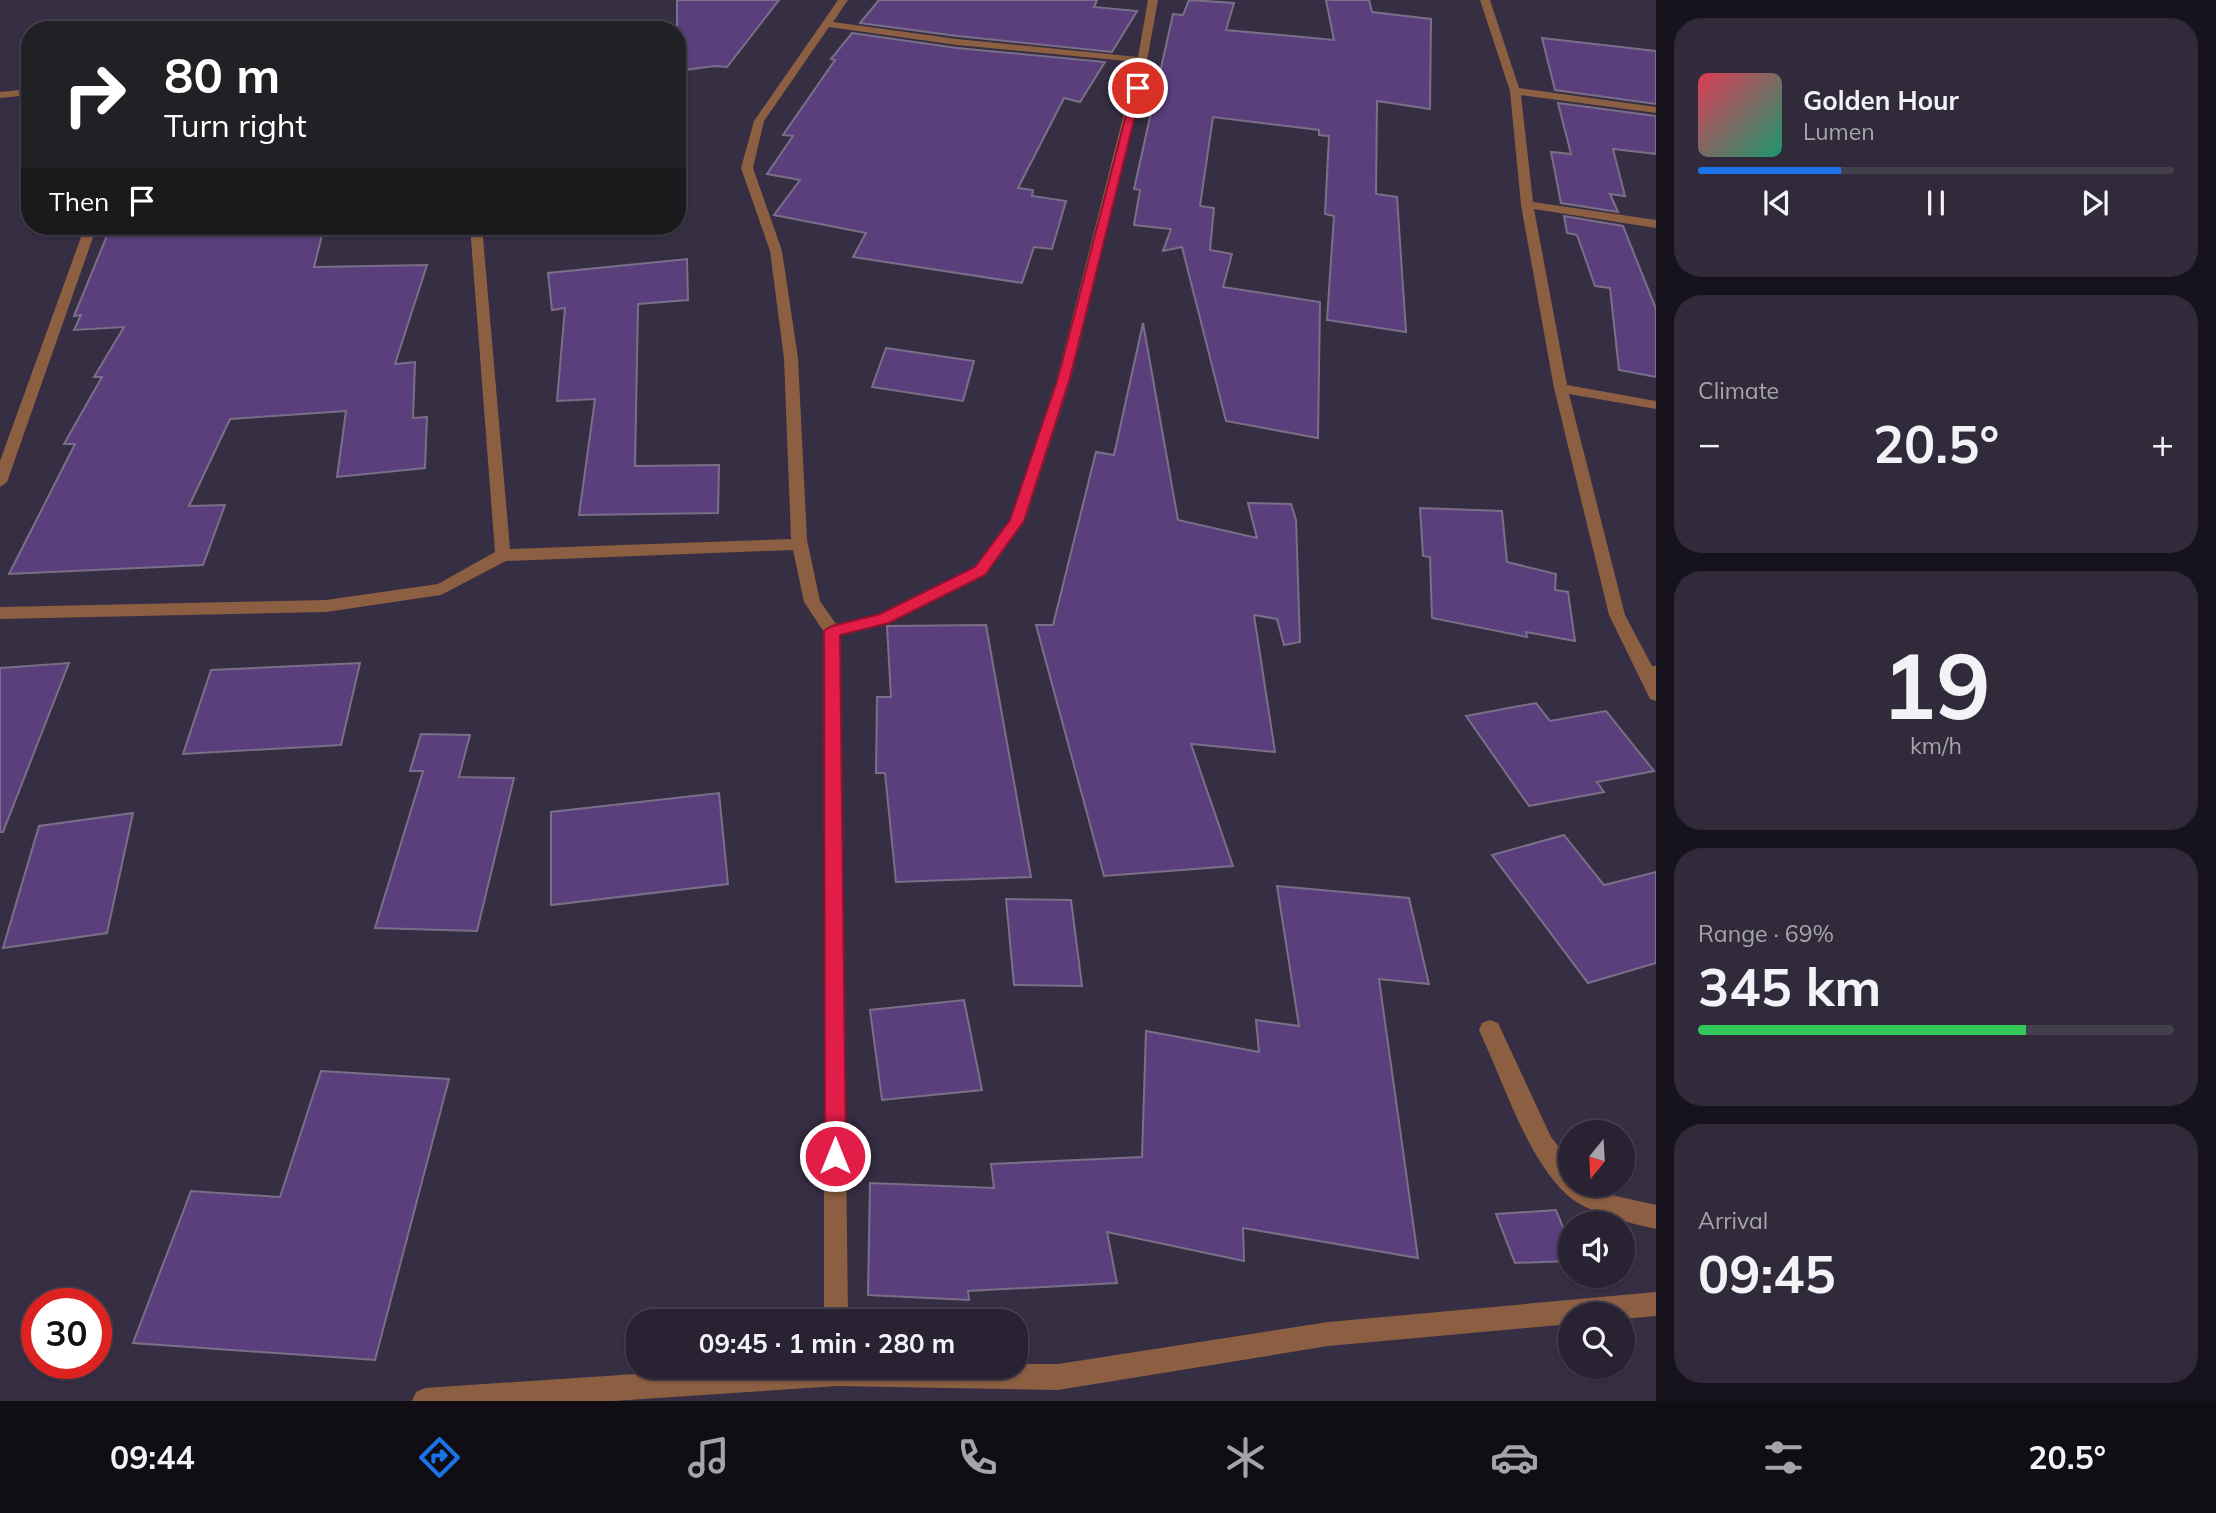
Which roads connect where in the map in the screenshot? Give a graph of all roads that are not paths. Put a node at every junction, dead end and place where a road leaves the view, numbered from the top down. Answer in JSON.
{"nodes":[{"id":1,"x":843,"y":0,"type":"edge"},
{"id":2,"x":1153,"y":0,"type":"edge"},
{"id":3,"x":1485,"y":0,"type":"edge"},
{"id":4,"x":828,"y":24,"type":"junction"},
{"id":5,"x":1143,"y":60,"type":"junction"},
{"id":6,"x":1514,"y":92,"type":"junction"},
{"id":7,"x":21,"y":93,"type":"edge"},
{"id":8,"x":0,"y":95,"type":"edge"},
{"id":9,"x":1656,"y":110,"type":"edge"},
{"id":10,"x":1527,"y":205,"type":"junction"},
{"id":11,"x":1656,"y":224,"type":"edge"},
{"id":12,"x":89,"y":235,"type":"edge"},
{"id":13,"x":477,"y":235,"type":"edge"},
{"id":14,"x":1561,"y":388,"type":"junction"},
{"id":15,"x":1656,"y":405,"type":"edge"},
{"id":16,"x":0,"y":482,"type":"edge"},
{"id":17,"x":800,"y":544,"type":"junction"},
{"id":18,"x":503,"y":555,"type":"junction"},
{"id":19,"x":0,"y":613,"type":"edge"},
{"id":20,"x":832,"y":631,"type":"junction"},
{"id":21,"x":1651,"y":673,"type":"edge"},
{"id":22,"x":1656,"y":694,"type":"edge"},
{"id":23,"x":1490,"y":1030,"type":"dead end"},
{"id":24,"x":1558,"y":1164,"type":"edge"},
{"id":25,"x":1595,"y":1197,"type":"edge"},
{"id":26,"x":1656,"y":1217,"type":"edge"},
{"id":27,"x":1656,"y":1304,"type":"edge"},
{"id":28,"x":836,"y":1309,"type":"edge"},
{"id":29,"x":1028,"y":1376,"type":"edge"},
{"id":30,"x":717,"y":1379,"type":"edge"},
{"id":31,"x":425,"y":1401,"type":"edge"}],
"edges":[{"from":1,"to":4,"type":"street"},
{"from":2,"to":5,"type":"street"},
{"from":3,"to":6,"type":"street"},
{"from":4,"to":5,"type":"street"},
{"from":4,"to":17,"type":"street"},
{"from":5,"to":20,"type":"street"},
{"from":6,"to":9,"type":"street"},
{"from":6,"to":10,"type":"street"},
{"from":7,"to":8,"type":"street"},
{"from":10,"to":11,"type":"street"},
{"from":10,"to":14,"type":"street"},
{"from":12,"to":16,"type":"street"},
{"from":13,"to":18,"type":"street"},
{"from":14,"to":15,"type":"street"},
{"from":14,"to":21,"type":"street"},
{"from":17,"to":18,"type":"street"},
{"from":17,"to":20,"type":"street"},
{"from":18,"to":19,"type":"street"},
{"from":20,"to":28,"type":"street"},
{"from":21,"to":22,"type":"street"},
{"from":23,"to":24,"type":"street"},
{"from":25,"to":26,"type":"street"},
{"from":27,"to":29,"type":"street"},
{"from":30,"to":31,"type":"street"}]}
